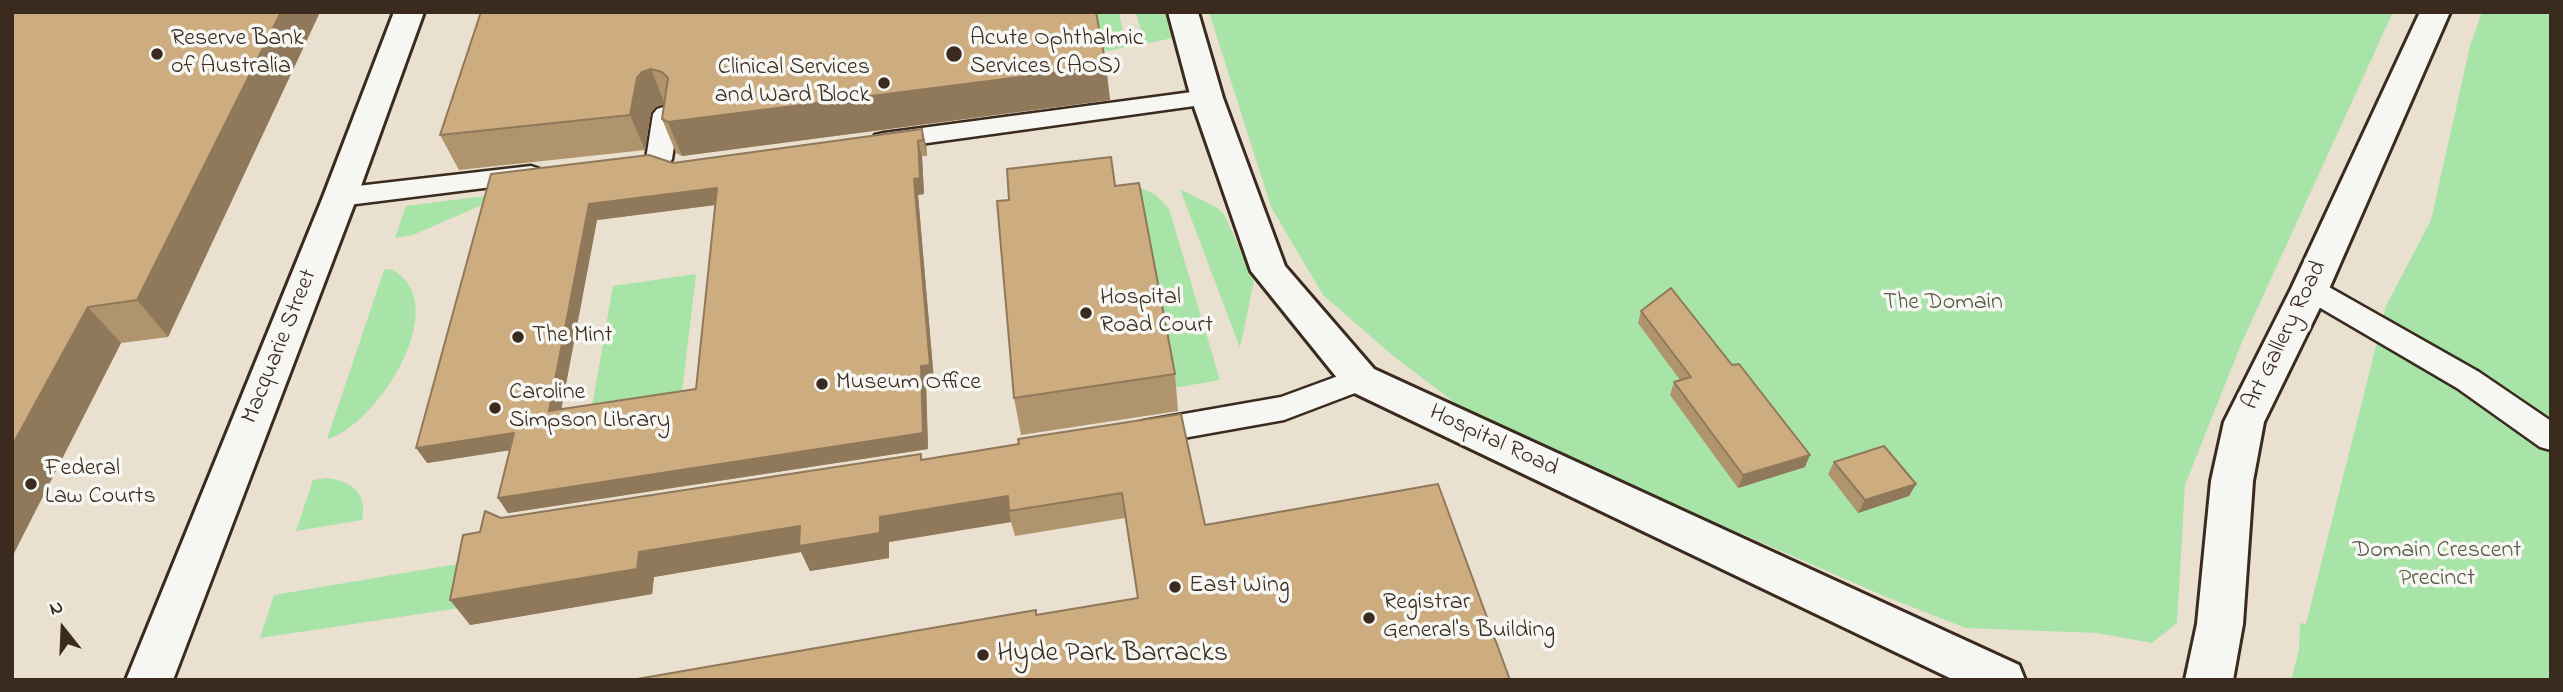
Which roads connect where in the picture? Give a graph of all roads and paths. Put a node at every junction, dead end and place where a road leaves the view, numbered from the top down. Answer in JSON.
{"nodes":[{"id":1,"x":409,"y":12,"type":"edge"},
{"id":2,"x":1183,"y":12,"type":"edge"},
{"id":3,"x":2435,"y":12,"type":"edge"},
{"id":4,"x":1207,"y":98,"type":"junction"},
{"id":5,"x":666,"y":114,"type":"edge"},
{"id":6,"x":859,"y":144,"type":"edge"},
{"id":7,"x":632,"y":163,"type":"edge"},
{"id":8,"x":551,"y":172,"type":"edge"},
{"id":9,"x":340,"y":197,"type":"junction"},
{"id":10,"x":2310,"y":289,"type":"junction"},
{"id":11,"x":1360,"y":379,"type":"junction"},
{"id":12,"x":1112,"y":437,"type":"edge"},
{"id":13,"x":2551,"y":438,"type":"edge"},
{"id":14,"x":149,"y":680,"type":"edge"},
{"id":15,"x":2002,"y":680,"type":"edge"},
{"id":16,"x":2209,"y":680,"type":"edge"}],
"edges":[{"from":1,"to":9,"type":"street","name":"Macquarie Street"},
{"from":2,"to":4,"type":"street","name":"Hospital Road"},
{"from":3,"to":10,"type":"street","name":"Art Gallery Road"},
{"from":4,"to":6,"type":"lane"},
{"from":4,"to":11,"type":"street","name":"Hospital Road"},
{"from":5,"to":7,"type":"lane"},
{"from":8,"to":9,"type":"lane"},
{"from":9,"to":14,"type":"street","name":"Macquarie Street"},
{"from":10,"to":13,"type":"lane"},
{"from":10,"to":16,"type":"street","name":"Art Gallery Road"},
{"from":11,"to":12,"type":"lane"},
{"from":11,"to":15,"type":"street","name":"Hospital Road"}]}
